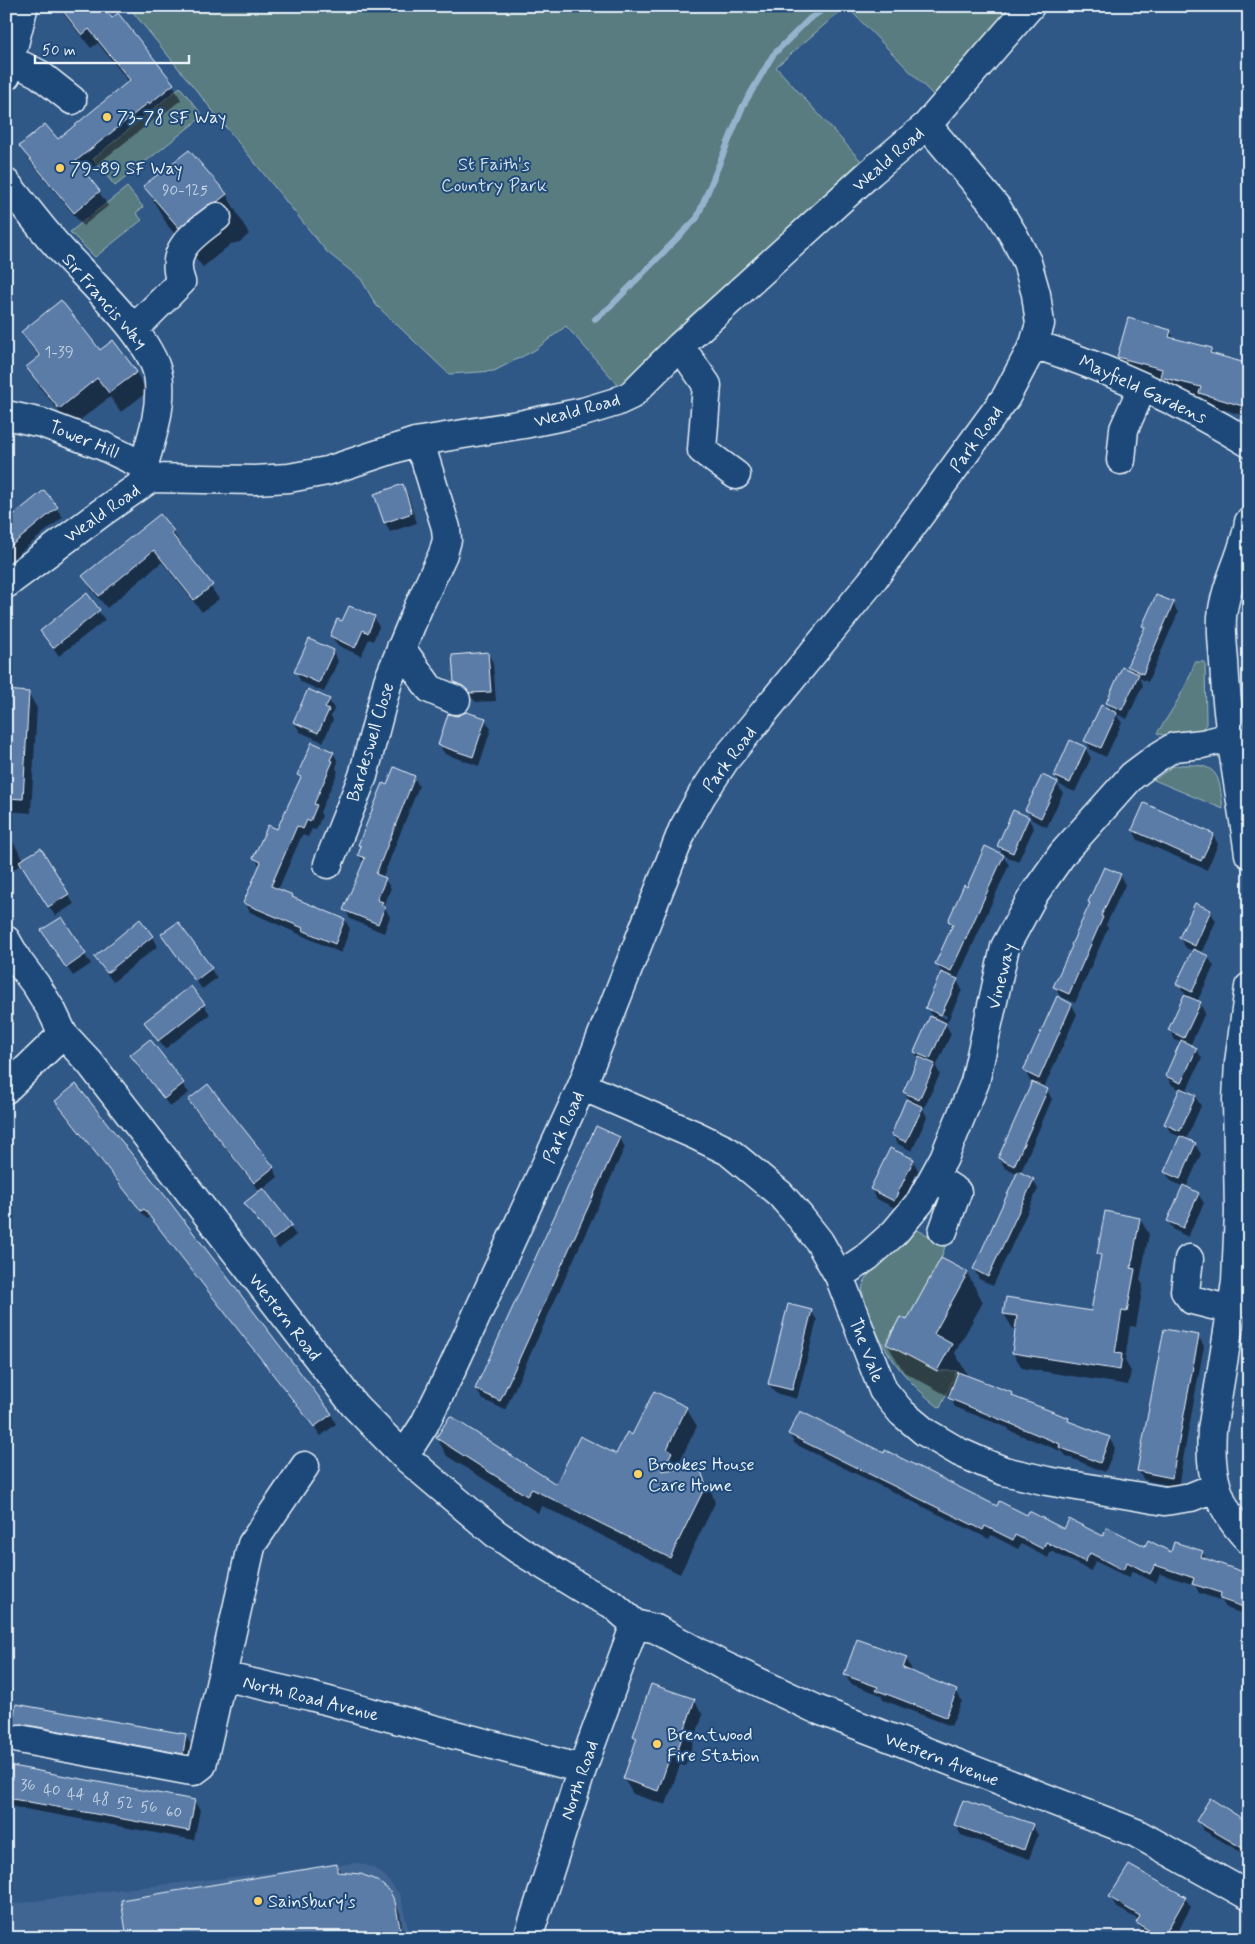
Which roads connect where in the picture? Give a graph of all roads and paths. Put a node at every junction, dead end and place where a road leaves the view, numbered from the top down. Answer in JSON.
{"nodes":[{"id":1,"x":1030,"y":6,"type":"edge"},
{"id":2,"x":23,"y":9,"type":"dead end"},
{"id":3,"x":9,"y":68,"type":"edge"},
{"id":4,"x":72,"y":100,"type":"dead end"},
{"id":5,"x":927,"y":125,"type":"junction"},
{"id":6,"x":6,"y":183,"type":"edge"},
{"id":7,"x":218,"y":217,"type":"dead end"},
{"id":8,"x":134,"y":329,"type":"junction"},
{"id":9,"x":1034,"y":344,"type":"junction"},
{"id":10,"x":680,"y":346,"type":"junction"},
{"id":11,"x":1142,"y":388,"type":"junction"},
{"id":12,"x":6,"y":415,"type":"edge"},
{"id":13,"x":415,"y":442,"type":"junction"},
{"id":14,"x":1249,"y":443,"type":"edge"},
{"id":15,"x":1121,"y":460,"type":"dead end"},
{"id":16,"x":148,"y":471,"type":"junction"},
{"id":17,"x":736,"y":475,"type":"dead end"},
{"id":18,"x":1249,"y":522,"type":"edge"},
{"id":19,"x":1241,"y":574,"type":"edge"},
{"id":20,"x":6,"y":584,"type":"edge"},
{"id":21,"x":401,"y":648,"type":"junction"},
{"id":22,"x":456,"y":700,"type":"dead end"},
{"id":23,"x":1230,"y":738,"type":"junction"},
{"id":24,"x":1249,"y":854,"type":"edge"},
{"id":25,"x":328,"y":864,"type":"dead end"},
{"id":26,"x":6,"y":940,"type":"edge"},
{"id":27,"x":1249,"y":987,"type":"edge"},
{"id":28,"x":63,"y":1034,"type":"junction"},
{"id":29,"x":582,"y":1086,"type":"junction"},
{"id":30,"x":6,"y":1089,"type":"edge"},
{"id":31,"x":934,"y":1177,"type":"junction"},
{"id":32,"x":1244,"y":1214,"type":"edge"},
{"id":33,"x":943,"y":1230,"type":"dead end"},
{"id":34,"x":1189,"y":1259,"type":"dead end"},
{"id":35,"x":839,"y":1276,"type":"junction"},
{"id":36,"x":1232,"y":1310,"type":"junction"},
{"id":37,"x":404,"y":1456,"type":"junction"},
{"id":38,"x":305,"y":1466,"type":"dead end"},
{"id":39,"x":1216,"y":1487,"type":"junction"},
{"id":40,"x":1249,"y":1540,"type":"edge"},
{"id":41,"x":635,"y":1624,"type":"junction"},
{"id":42,"x":222,"y":1676,"type":"junction"},
{"id":43,"x":19,"y":1739,"type":"dead end"},
{"id":44,"x":582,"y":1769,"type":"junction"},
{"id":45,"x":1249,"y":1896,"type":"edge"},
{"id":46,"x":528,"y":1938,"type":"edge"}],
"edges":[{"from":1,"to":5,"type":"street","name":"Weald Road"},
{"from":2,"to":3,"type":"street"},
{"from":3,"to":4,"type":"street"},
{"from":5,"to":9,"type":"street","name":"Park Road"},
{"from":5,"to":10,"type":"street","name":"Weald Road"},
{"from":6,"to":8,"type":"street","name":"Sir Francis Way"},
{"from":7,"to":8,"type":"street"},
{"from":8,"to":16,"type":"street","name":"Sir Francis Way"},
{"from":9,"to":11,"type":"street","name":"Mayfield Gardens"},
{"from":9,"to":29,"type":"street","name":"Park Road"},
{"from":10,"to":13,"type":"street","name":"Weald Road"},
{"from":10,"to":17,"type":"street"},
{"from":11,"to":14,"type":"street","name":"Mayfield Gardens"},
{"from":11,"to":15,"type":"street"},
{"from":12,"to":16,"type":"street","name":"Tower Hill"},
{"from":13,"to":16,"type":"street","name":"Weald Road"},
{"from":13,"to":21,"type":"street","name":"Bardeswell Close"},
{"from":16,"to":20,"type":"street","name":"Weald Road"},
{"from":18,"to":19,"type":"street"},
{"from":19,"to":23,"type":"street"},
{"from":21,"to":22,"type":"street","name":"Bardeswell Close"},
{"from":21,"to":25,"type":"street","name":"Bardeswell Close"},
{"from":23,"to":24,"type":"street"},
{"from":23,"to":31,"type":"street","name":"Vineway"},
{"from":26,"to":28,"type":"street","name":"Western Road"},
{"from":27,"to":32,"type":"street"},
{"from":28,"to":30,"type":"street"},
{"from":28,"to":37,"type":"street","name":"Western Road"},
{"from":29,"to":35,"type":"street","name":"The Vale"},
{"from":29,"to":37,"type":"street","name":"Park Road"},
{"from":31,"to":33,"type":"street"},
{"from":31,"to":35,"type":"street","name":"Vineway"},
{"from":32,"to":36,"type":"street"},
{"from":34,"to":36,"type":"street"},
{"from":35,"to":39,"type":"street","name":"The Vale"},
{"from":36,"to":39,"type":"street"},
{"from":37,"to":41,"type":"street","name":"Western Road"},
{"from":38,"to":42,"type":"street"},
{"from":39,"to":40,"type":"street"},
{"from":41,"to":44,"type":"street","name":"North Road"},
{"from":41,"to":45,"type":"street","name":"Western Avenue"},
{"from":42,"to":43,"type":"street","name":"North Road Avenue"},
{"from":42,"to":44,"type":"street","name":"North Road Avenue"},
{"from":44,"to":46,"type":"street","name":"North Road"}]}
